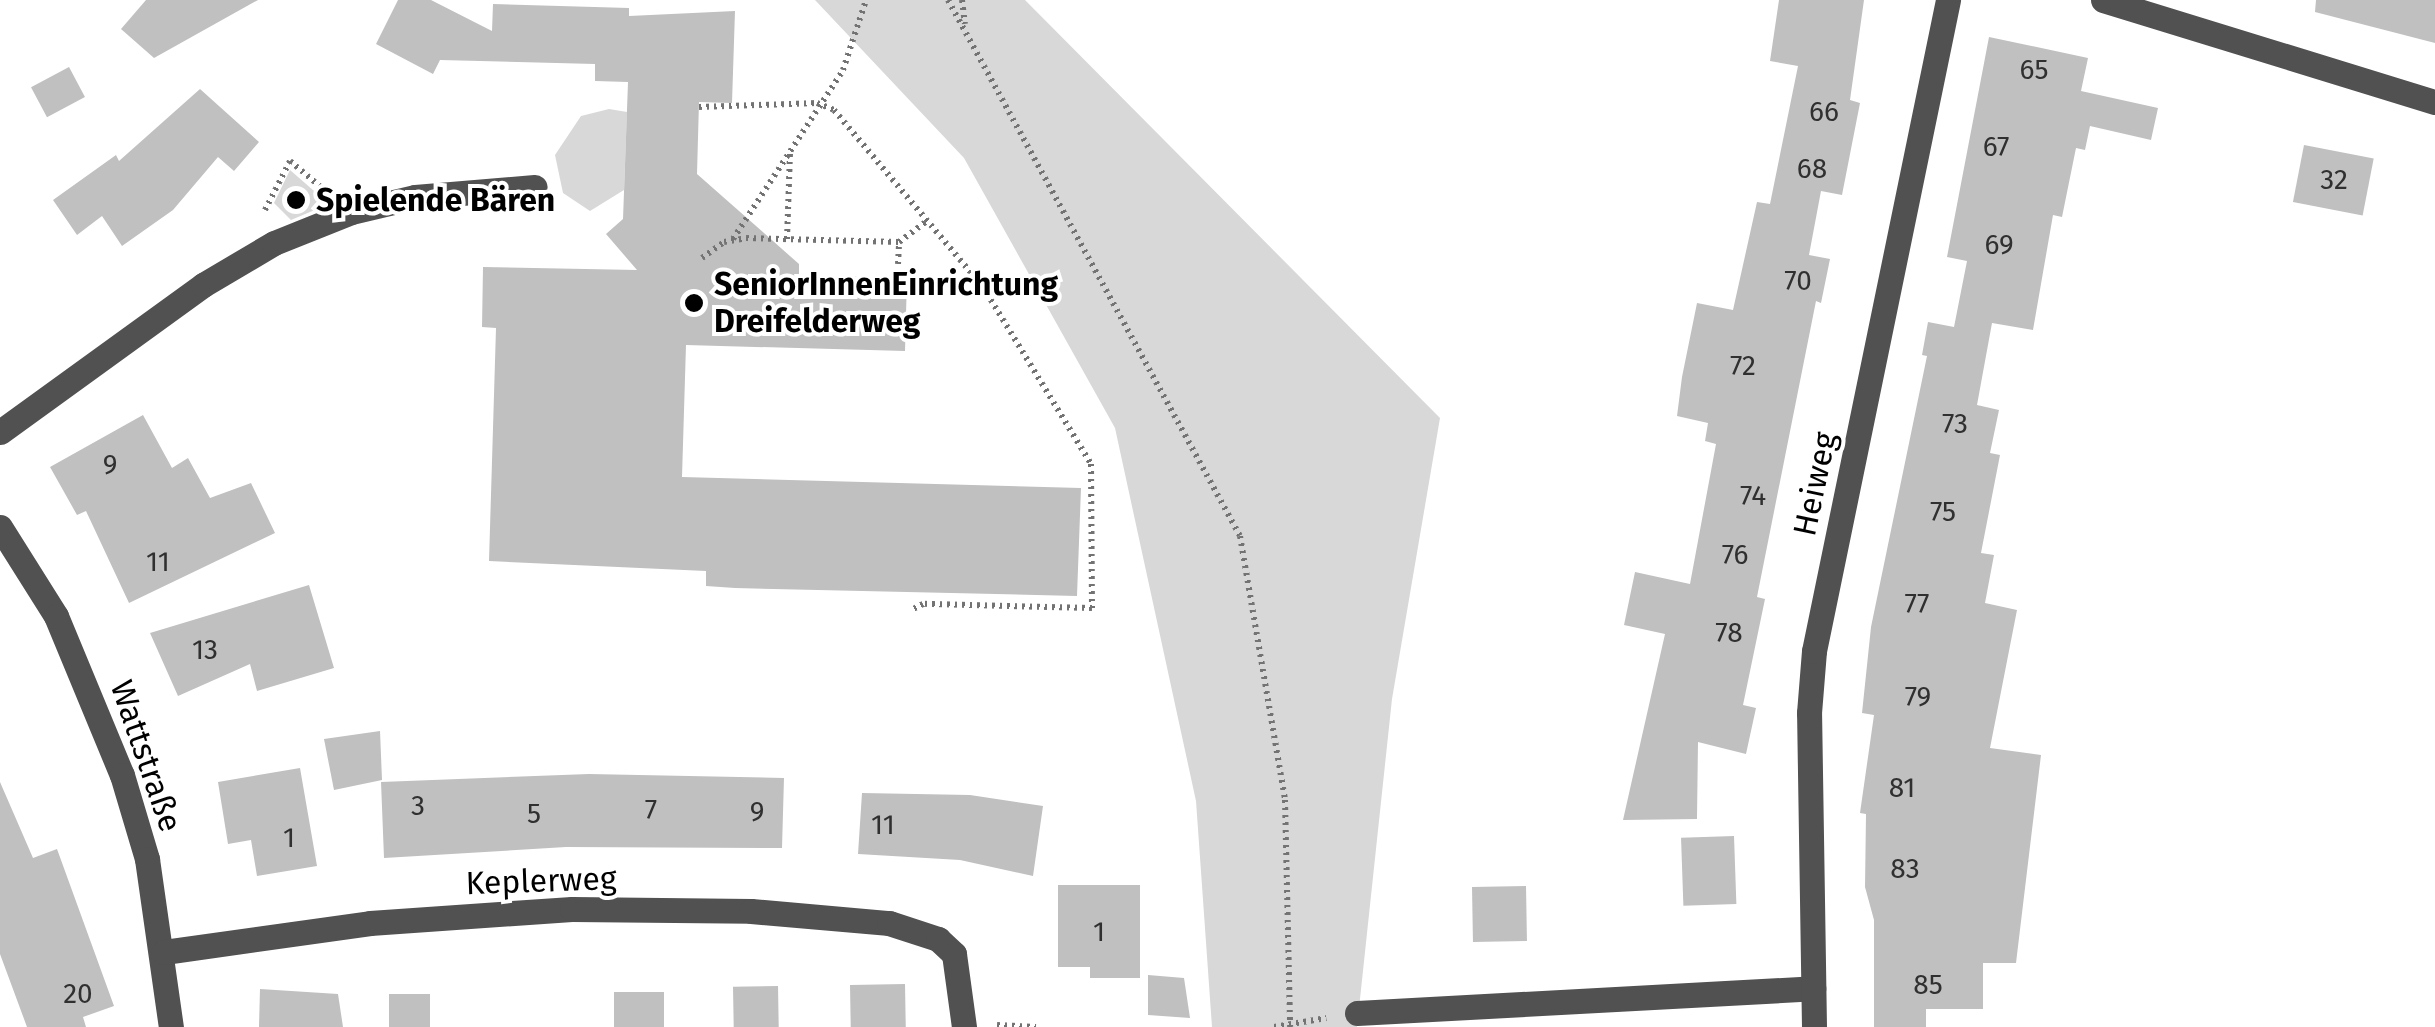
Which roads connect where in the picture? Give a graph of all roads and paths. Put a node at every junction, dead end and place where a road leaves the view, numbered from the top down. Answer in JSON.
{"nodes":[{"id":1,"x":866,"y":0,"type":"edge"},
{"id":2,"x":948,"y":0,"type":"edge"},
{"id":3,"x":962,"y":0,"type":"edge"},
{"id":4,"x":1948,"y":0,"type":"edge"},
{"id":5,"x":2103,"y":0,"type":"edge"},
{"id":6,"x":965,"y":27,"type":"junction"},
{"id":7,"x":2435,"y":102,"type":"edge"},
{"id":8,"x":821,"y":103,"type":"junction"},
{"id":9,"x":699,"y":107,"type":"dead end"},
{"id":10,"x":790,"y":152,"type":"junction"},
{"id":11,"x":534,"y":186,"type":"dead end"},
{"id":12,"x":928,"y":220,"type":"junction"},
{"id":13,"x":733,"y":239,"type":"junction"},
{"id":14,"x":787,"y":239,"type":"junction"},
{"id":15,"x":899,"y":242,"type":"junction"},
{"id":16,"x":702,"y":258,"type":"dead end"},
{"id":17,"x":898,"y":264,"type":"dead end"},
{"id":18,"x":0,"y":432,"type":"edge"},
{"id":19,"x":0,"y":526,"type":"edge"},
{"id":20,"x":911,"y":610,"type":"dead end"},
{"id":21,"x":164,"y":952,"type":"junction"},
{"id":22,"x":1814,"y":988,"type":"junction"},
{"id":23,"x":1357,"y":1013,"type":"joint"},
{"id":24,"x":1290,"y":1026,"type":"edge"},
{"id":25,"x":171,"y":1027,"type":"edge"},
{"id":26,"x":964,"y":1027,"type":"edge"},
{"id":27,"x":1274,"y":1027,"type":"edge"},
{"id":28,"x":1814,"y":1027,"type":"edge"}],
"edges":[{"from":1,"to":8,"type":"path"},
{"from":2,"to":6,"type":"path"},
{"from":3,"to":6,"type":"path"},
{"from":4,"to":22,"type":"street","name":"Heiweg"},
{"from":5,"to":7,"type":"street"},
{"from":6,"to":24,"type":"path"},
{"from":8,"to":9,"type":"path"},
{"from":8,"to":10,"type":"path"},
{"from":8,"to":12,"type":"path"},
{"from":10,"to":13,"type":"path"},
{"from":10,"to":14,"type":"path"},
{"from":11,"to":18,"type":"street"},
{"from":12,"to":15,"type":"path"},
{"from":12,"to":20,"type":"path"},
{"from":13,"to":14,"type":"path"},
{"from":13,"to":16,"type":"path"},
{"from":14,"to":15,"type":"path"},
{"from":15,"to":17,"type":"path"},
{"from":19,"to":21,"type":"street","name":"Wattstraße"},
{"from":21,"to":25,"type":"street","name":"Wattstraße"},
{"from":21,"to":26,"type":"street","name":"Keplerweg"},
{"from":22,"to":23,"type":"street"},
{"from":22,"to":28,"type":"street","name":"Heiweg"},
{"from":23,"to":24,"type":"path"},
{"from":24,"to":27,"type":"path"}]}
